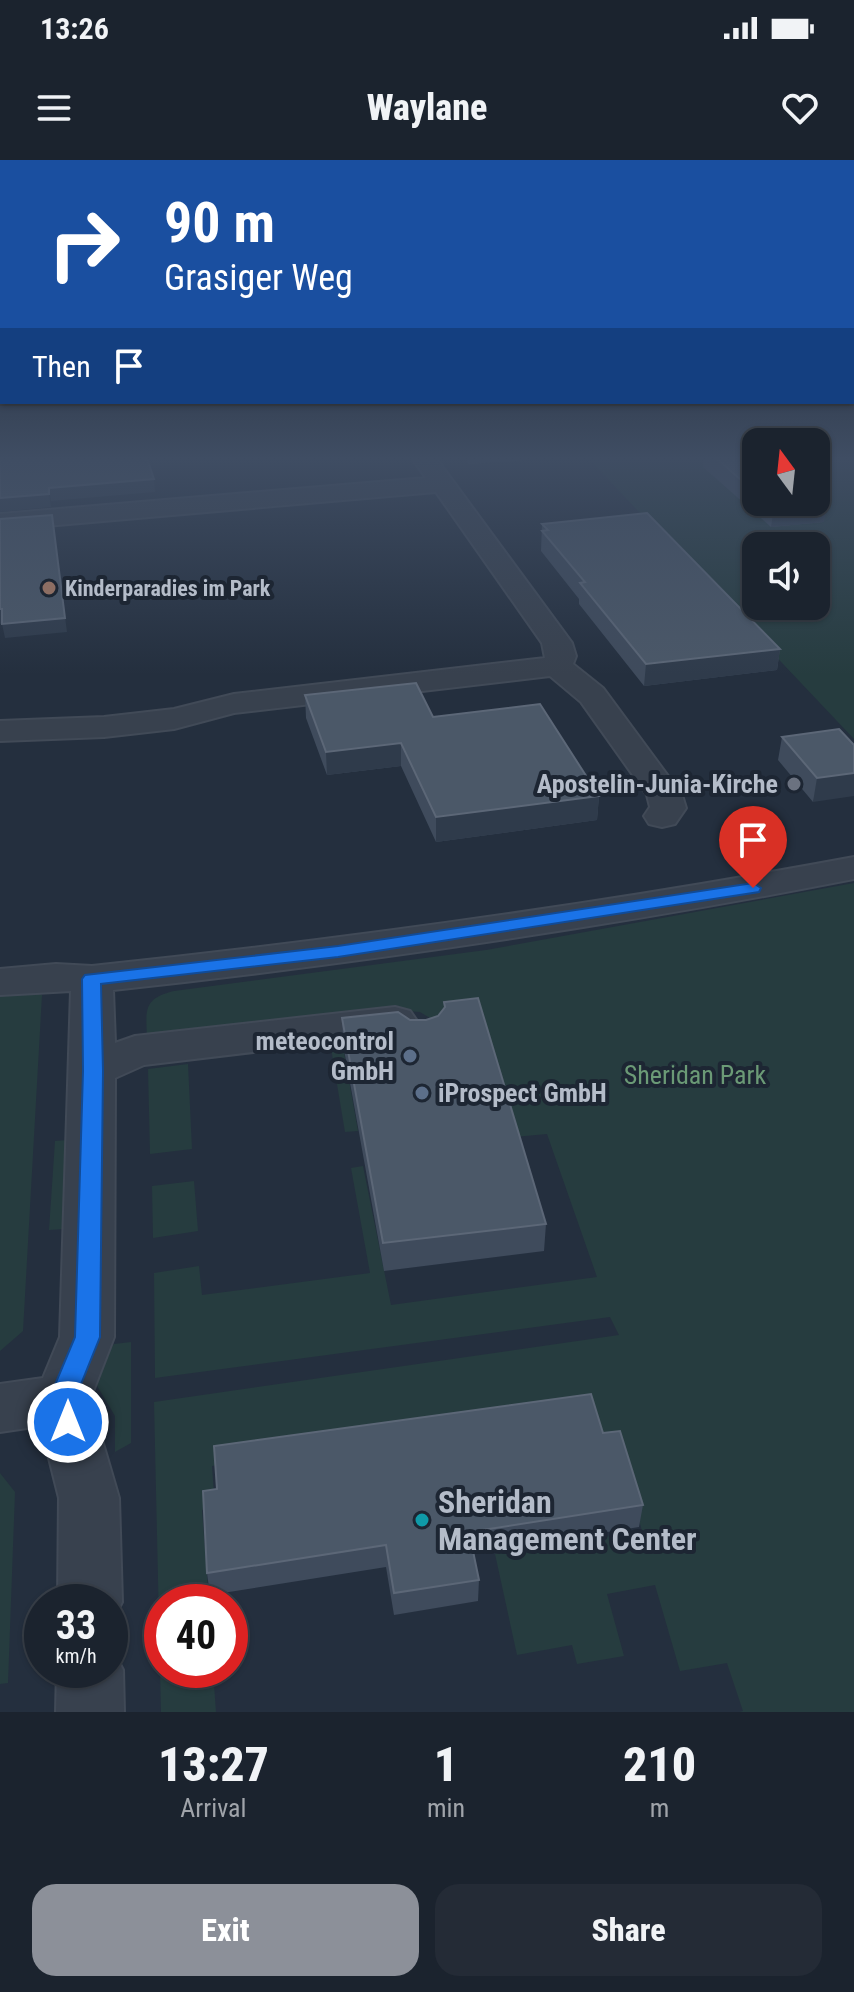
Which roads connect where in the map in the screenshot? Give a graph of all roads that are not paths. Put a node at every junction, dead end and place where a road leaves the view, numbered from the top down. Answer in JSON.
{"nodes":[{"id":1,"x":475,"y":530,"type":"edge"},
{"id":2,"x":557,"y":666,"type":"junction"},
{"id":3,"x":0,"y":731,"type":"edge"},
{"id":4,"x":662,"y":816,"type":"dead end"},
{"id":5,"x":854,"y":868,"type":"edge"},
{"id":6,"x":92,"y":979,"type":"junction"},
{"id":7,"x":0,"y":982,"type":"edge"},
{"id":8,"x":420,"y":1031,"type":"edge"},
{"id":9,"x":93,"y":1071,"type":"junction"},
{"id":10,"x":62,"y":1399,"type":"junction"},
{"id":11,"x":0,"y":1408,"type":"edge"},
{"id":12,"x":90,"y":1584,"type":"edge"},
{"id":13,"x":90,"y":1688,"type":"edge"},
{"id":14,"x":89,"y":1712,"type":"edge"}],
"edges":[{"from":1,"to":2,"type":"street"},
{"from":2,"to":3,"type":"street"},
{"from":2,"to":4,"type":"street"},
{"from":5,"to":6,"type":"street"},
{"from":6,"to":7,"type":"street"},
{"from":6,"to":9,"type":"street"},
{"from":8,"to":9,"type":"street"},
{"from":9,"to":10,"type":"street"},
{"from":10,"to":11,"type":"street"},
{"from":10,"to":12,"type":"street"},
{"from":13,"to":14,"type":"street"}]}
